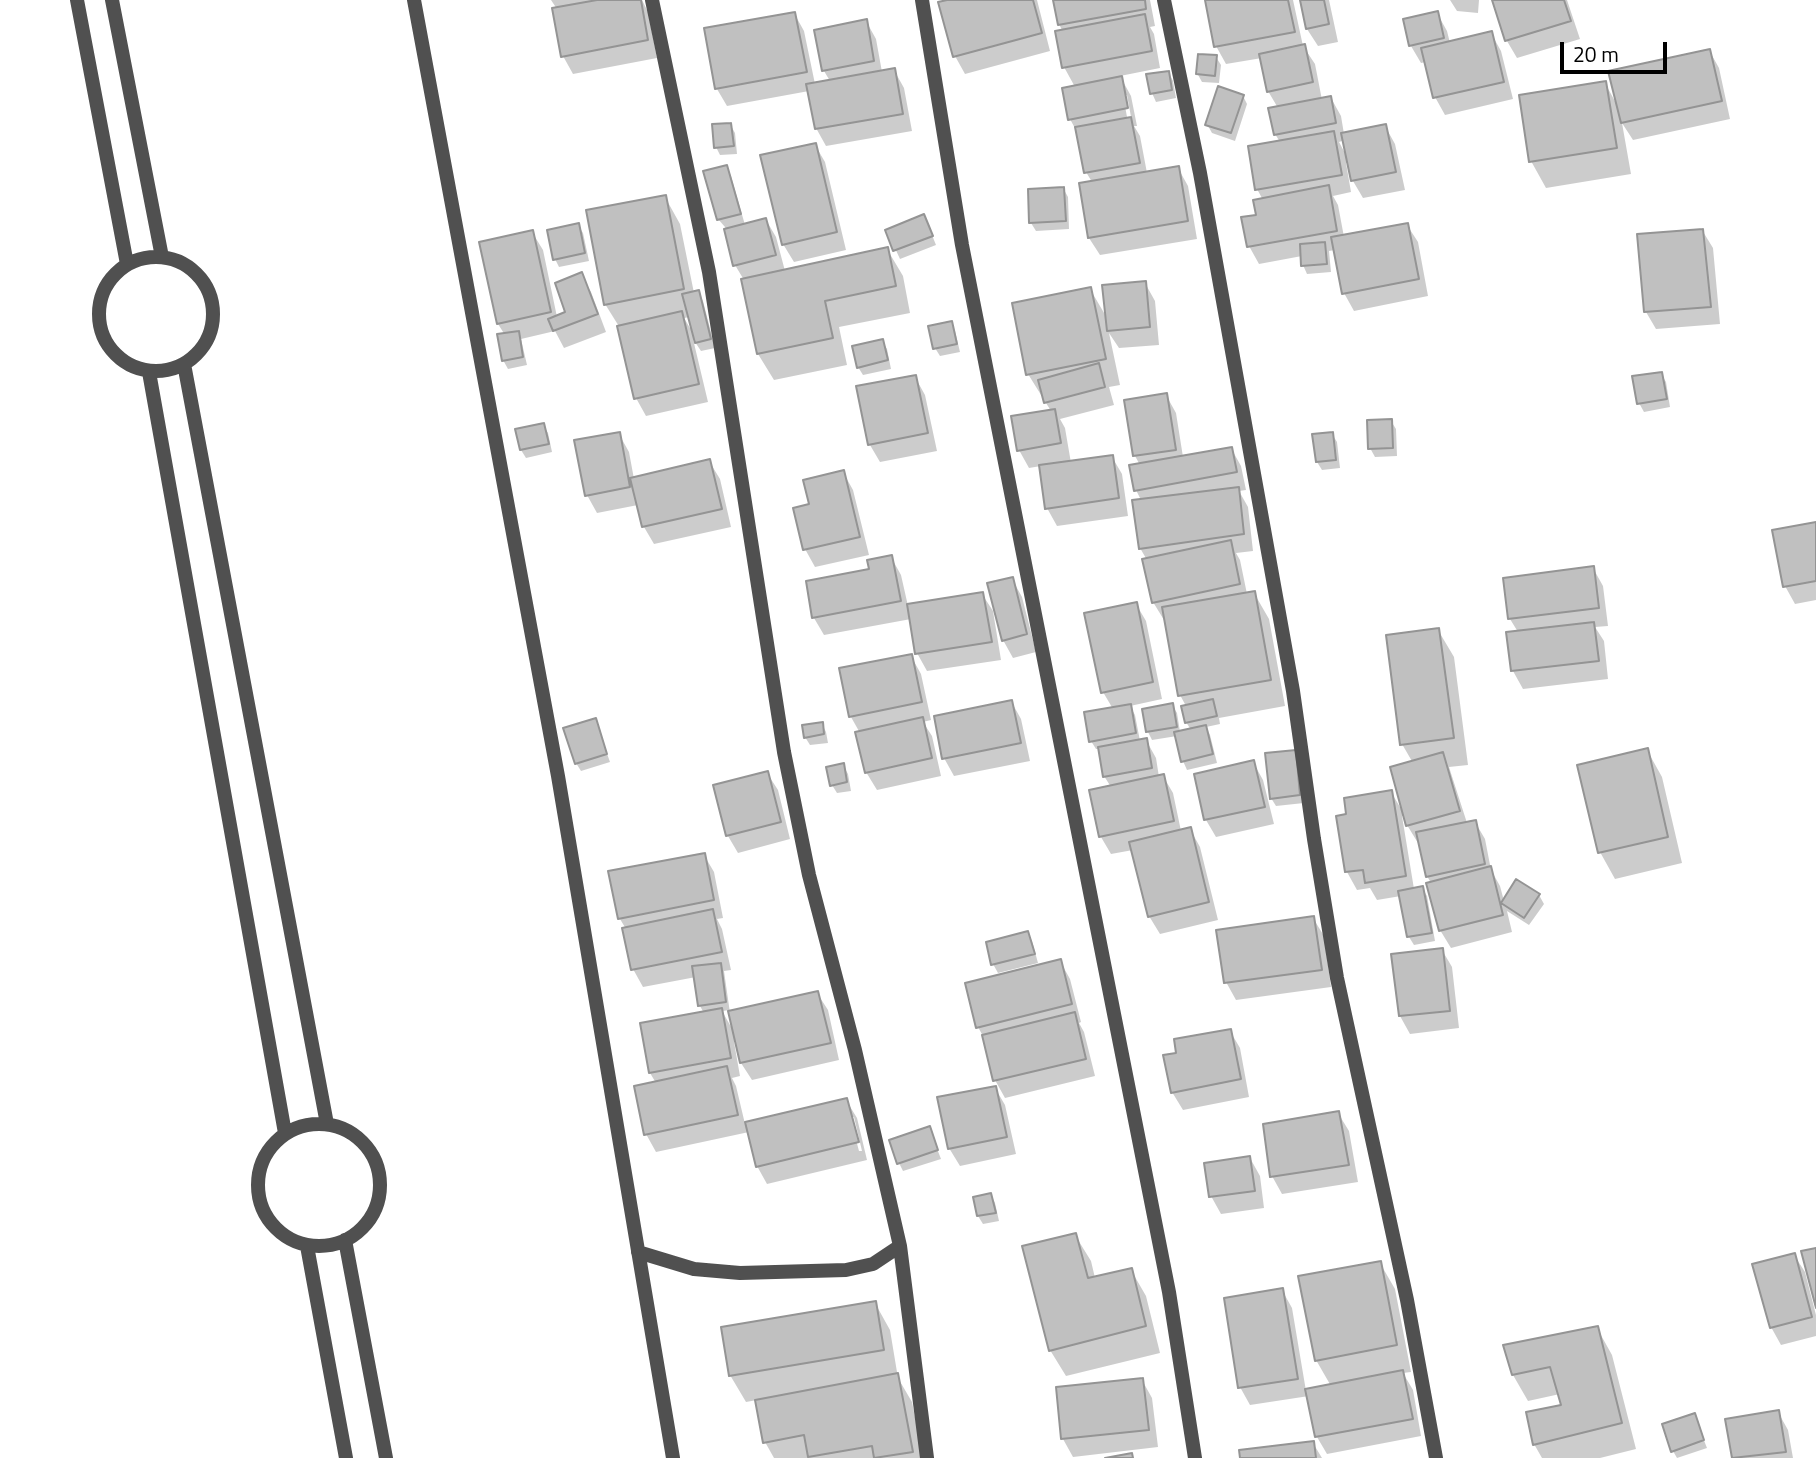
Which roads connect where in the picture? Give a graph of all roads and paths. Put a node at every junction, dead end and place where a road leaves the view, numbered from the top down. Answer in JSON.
{"nodes":[{"id":1,"x":77,"y":0,"type":"edge"},
{"id":2,"x":112,"y":0,"type":"edge"},
{"id":3,"x":414,"y":0,"type":"edge"},
{"id":4,"x":652,"y":0,"type":"edge"},
{"id":5,"x":922,"y":0,"type":"edge"},
{"id":6,"x":1164,"y":0,"type":"edge"},
{"id":7,"x":162,"y":257,"type":"junction"},
{"id":8,"x":127,"y":264,"type":"junction"},
{"id":9,"x":184,"y":364,"type":"junction"},
{"id":10,"x":149,"y":372,"type":"junction"},
{"id":11,"x":327,"y":1125,"type":"junction"},
{"id":12,"x":285,"y":1133,"type":"junction"},
{"id":13,"x":345,"y":1240,"type":"junction"},
{"id":14,"x":307,"y":1246,"type":"junction"},
{"id":15,"x":901,"y":1246,"type":"junction"},
{"id":16,"x":638,"y":1252,"type":"junction"},
{"id":17,"x":346,"y":1458,"type":"edge"},
{"id":18,"x":386,"y":1458,"type":"edge"},
{"id":19,"x":673,"y":1458,"type":"edge"},
{"id":20,"x":927,"y":1458,"type":"edge"},
{"id":21,"x":1195,"y":1458,"type":"edge"},
{"id":22,"x":1436,"y":1458,"type":"edge"}],
"edges":[{"from":1,"to":8,"type":"street"},
{"from":2,"to":7,"type":"street"},
{"from":3,"to":16,"type":"street"},
{"from":4,"to":15,"type":"street"},
{"from":5,"to":21,"type":"street"},
{"from":6,"to":22,"type":"street"},
{"from":7,"to":8,"type":"street"},
{"from":7,"to":9,"type":"street"},
{"from":8,"to":10,"type":"street"},
{"from":9,"to":10,"type":"street"},
{"from":9,"to":11,"type":"street"},
{"from":10,"to":12,"type":"street"},
{"from":11,"to":12,"type":"street"},
{"from":11,"to":13,"type":"street"},
{"from":12,"to":14,"type":"street"},
{"from":13,"to":14,"type":"street"},
{"from":13,"to":18,"type":"street"},
{"from":14,"to":17,"type":"street"},
{"from":15,"to":16,"type":"street"},
{"from":15,"to":20,"type":"street"},
{"from":16,"to":19,"type":"street"}]}
